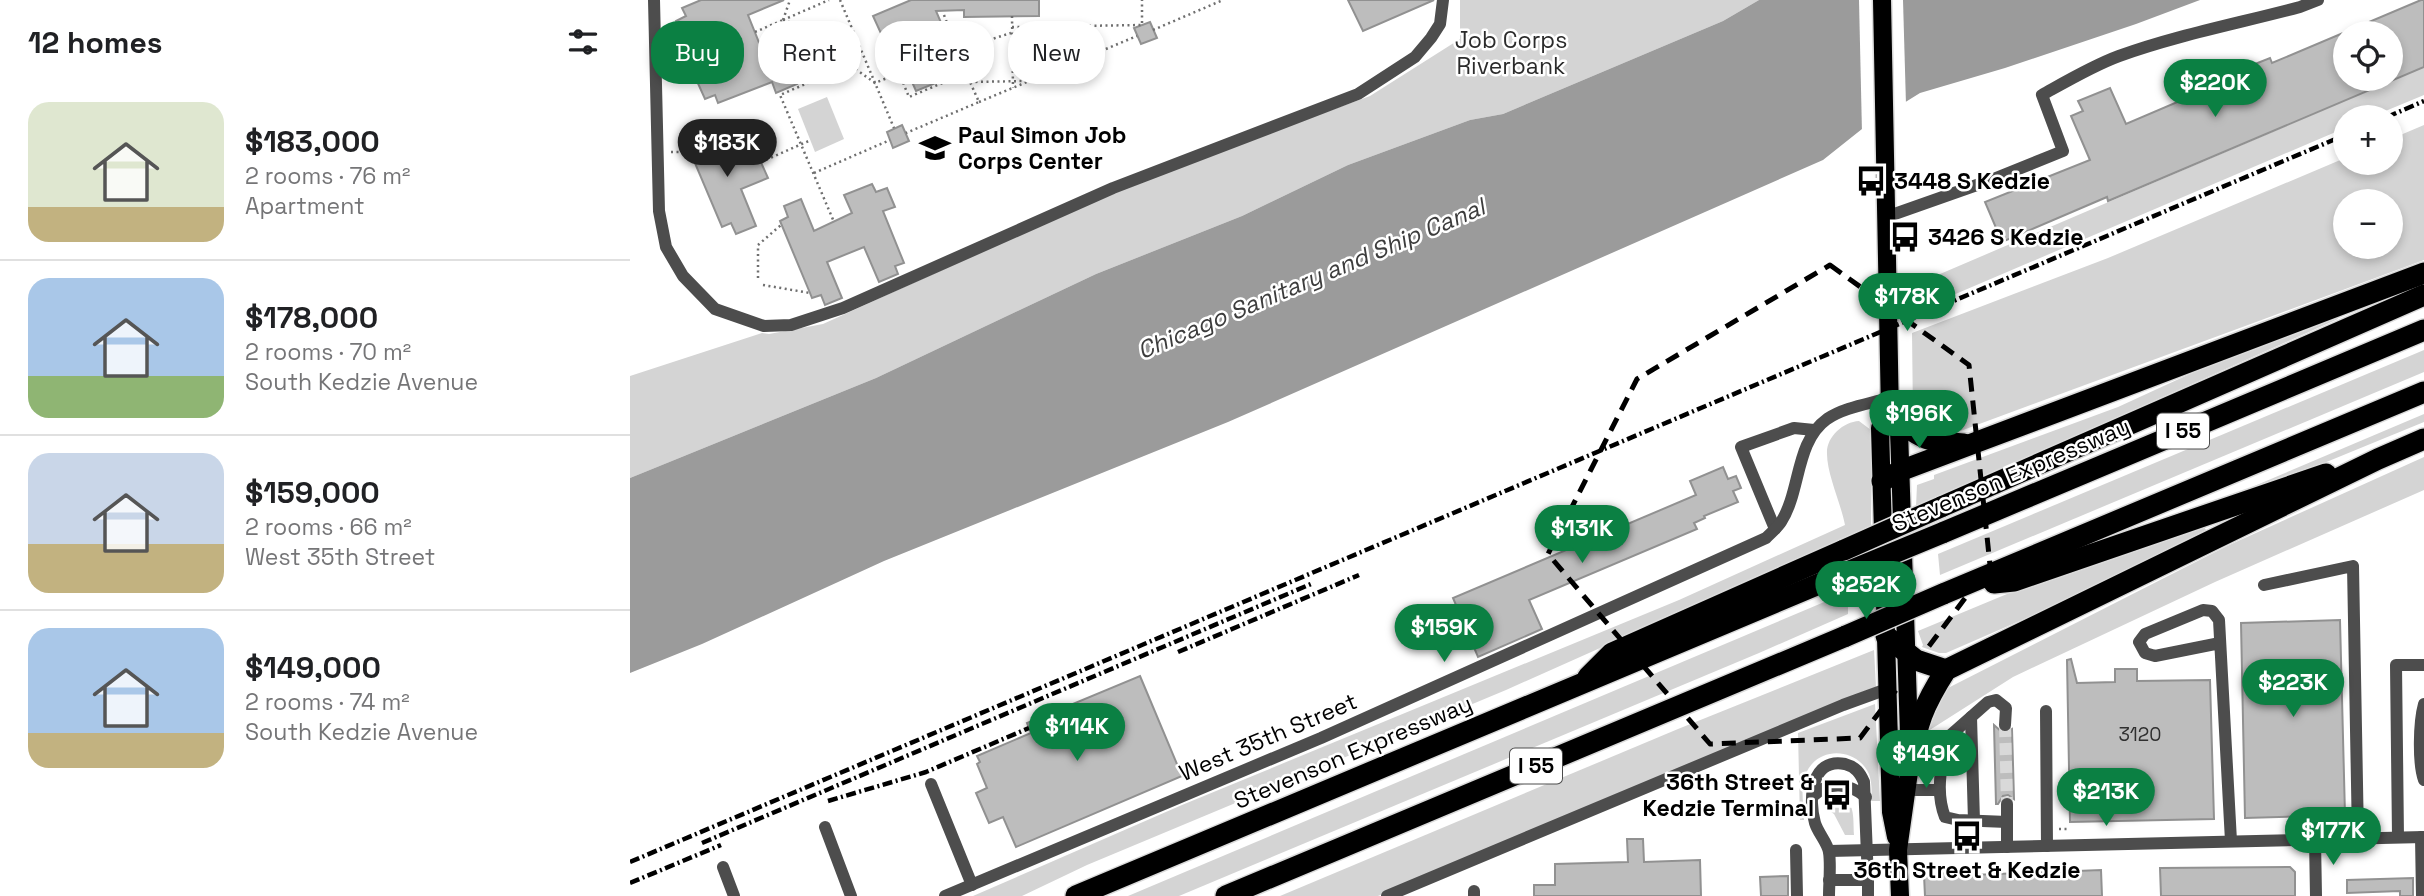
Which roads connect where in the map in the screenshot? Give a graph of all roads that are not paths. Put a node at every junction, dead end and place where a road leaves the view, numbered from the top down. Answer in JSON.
{"nodes":[{"id":1,"x":654,"y":0,"type":"edge"},
{"id":2,"x":1443,"y":0,"type":"edge"},
{"id":3,"x":1882,"y":0,"type":"edge"},
{"id":4,"x":2318,"y":0,"type":"edge"},
{"id":5,"x":1886,"y":217,"type":"junction"},
{"id":6,"x":2424,"y":273,"type":"edge"},
{"id":7,"x":2424,"y":295,"type":"edge"},
{"id":8,"x":2424,"y":330,"type":"edge"},
{"id":9,"x":2424,"y":393,"type":"edge"},
{"id":10,"x":1890,"y":406,"type":"junction"},
{"id":11,"x":1814,"y":430,"type":"junction"},
{"id":12,"x":2424,"y":439,"type":"edge"},
{"id":13,"x":1969,"y":445,"type":"junction"},
{"id":14,"x":2378,"y":459,"type":"junction"},
{"id":15,"x":1891,"y":476,"type":"junction"},
{"id":16,"x":1775,"y":529,"type":"junction"},
{"id":17,"x":2264,"y":586,"type":"dead end"},
{"id":18,"x":1951,"y":591,"type":"junction"},
{"id":19,"x":1886,"y":636,"type":"junction"},
{"id":20,"x":2220,"y":643,"type":"junction"},
{"id":21,"x":1906,"y":654,"type":"junction"},
{"id":22,"x":2424,"y":665,"type":"edge"},
{"id":23,"x":1946,"y":670,"type":"junction"},
{"id":24,"x":1580,"y":686,"type":"junction"},
{"id":25,"x":1887,"y":689,"type":"junction"},
{"id":26,"x":2424,"y":704,"type":"edge"},
{"id":27,"x":2046,"y":711,"type":"dead end"},
{"id":28,"x":1971,"y":717,"type":"junction"},
{"id":29,"x":2005,"y":725,"type":"tunnel mouth"},
{"id":30,"x":1910,"y":765,"type":"junction"},
{"id":31,"x":2424,"y":780,"type":"edge"},
{"id":32,"x":931,"y":784,"type":"dead end"},
{"id":33,"x":1907,"y":790,"type":"junction"},
{"id":34,"x":1939,"y":790,"type":"junction"},
{"id":35,"x":1813,"y":796,"type":"junction"},
{"id":36,"x":1866,"y":797,"type":"junction"},
{"id":37,"x":2007,"y":804,"type":"tunnel mouth"},
{"id":38,"x":1974,"y":821,"type":"junction"},
{"id":39,"x":2007,"y":822,"type":"junction"},
{"id":40,"x":825,"y":827,"type":"dead end"},
{"id":41,"x":2398,"y":837,"type":"junction"},
{"id":42,"x":2422,"y":837,"type":"edge"},
{"id":43,"x":2358,"y":838,"type":"junction"},
{"id":44,"x":2315,"y":839,"type":"junction"},
{"id":45,"x":2231,"y":841,"type":"junction"},
{"id":46,"x":2047,"y":846,"type":"junction"},
{"id":47,"x":2007,"y":847,"type":"junction"},
{"id":48,"x":1796,"y":850,"type":"dead end"},
{"id":49,"x":1898,"y":850,"type":"junction"},
{"id":50,"x":1829,"y":851,"type":"junction"},
{"id":51,"x":1868,"y":851,"type":"junction"},
{"id":52,"x":723,"y":867,"type":"dead end"},
{"id":53,"x":1829,"y":880,"type":"junction"},
{"id":54,"x":1868,"y":880,"type":"junction"},
{"id":55,"x":972,"y":885,"type":"junction"},
{"id":56,"x":734,"y":896,"type":"edge"},
{"id":57,"x":851,"y":896,"type":"edge"},
{"id":58,"x":945,"y":896,"type":"edge"},
{"id":59,"x":1076,"y":896,"type":"edge"},
{"id":60,"x":1226,"y":896,"type":"edge"},
{"id":61,"x":1387,"y":896,"type":"edge"},
{"id":62,"x":1797,"y":896,"type":"edge"},
{"id":63,"x":1829,"y":896,"type":"edge"},
{"id":64,"x":1868,"y":896,"type":"edge"},
{"id":65,"x":1900,"y":896,"type":"edge"},
{"id":66,"x":2316,"y":896,"type":"edge"},
{"id":67,"x":2422,"y":896,"type":"edge"}],
"edges":[{"from":1,"to":2,"type":"street"},
{"from":3,"to":5,"type":"main road"},
{"from":4,"to":5,"type":"street"},
{"from":5,"to":10,"type":"main road"},
{"from":6,"to":13,"type":"highway"},
{"from":7,"to":24,"type":"highway","bridge":true},
{"from":8,"to":24,"type":"highway","name":"Stevenson Expressway","number":"I 55","bridge":true},
{"from":9,"to":18,"type":"highway","number":"I 55"},
{"from":10,"to":11,"type":"street"},
{"from":10,"to":13,"type":"highway"},
{"from":10,"to":15,"type":"main road"},
{"from":11,"to":16,"type":"street"},
{"from":11,"to":16,"type":"street"},
{"from":12,"to":14,"type":"highway"},
{"from":13,"to":15,"type":"highway"},
{"from":14,"to":18,"type":"highway"},
{"from":14,"to":23,"type":"highway"},
{"from":15,"to":19,"type":"main road"},
{"from":15,"to":21,"type":"main road"},
{"from":16,"to":55,"type":"street","name":"West 35th Street"},
{"from":17,"to":43,"type":"street"},
{"from":18,"to":60,"type":"highway","number":"I 55","bridge":true},
{"from":19,"to":21,"type":"highway"},
{"from":19,"to":25,"type":"main road"},
{"from":20,"to":20,"type":"street"},
{"from":20,"to":45,"type":"street"},
{"from":21,"to":23,"type":"highway"},
{"from":21,"to":30,"type":"main road"},
{"from":22,"to":41,"type":"street"},
{"from":23,"to":30,"type":"highway"},
{"from":24,"to":59,"type":"highway","name":"Stevenson Expressway","number":"I 55"},
{"from":25,"to":49,"type":"main road"},
{"from":25,"to":61,"type":"street"},
{"from":26,"to":31,"type":"street"},
{"from":27,"to":46,"type":"street"},
{"from":28,"to":29,"type":"street"},
{"from":28,"to":34,"type":"street"},
{"from":28,"to":38,"type":"street"},
{"from":30,"to":33,"type":"main road"},
{"from":32,"to":55,"type":"street"},
{"from":33,"to":34,"type":"street"},
{"from":33,"to":49,"type":"main road"},
{"from":34,"to":38,"type":"street"},
{"from":35,"to":36,"type":"street"},
{"from":35,"to":36,"type":"street"},
{"from":35,"to":50,"type":"street"},
{"from":36,"to":51,"type":"street"},
{"from":37,"to":39,"type":"street"},
{"from":38,"to":39,"type":"street"},
{"from":39,"to":47,"type":"street"},
{"from":40,"to":57,"type":"street"},
{"from":41,"to":42,"type":"street"},
{"from":41,"to":43,"type":"street"},
{"from":42,"to":67,"type":"street"},
{"from":43,"to":44,"type":"street"},
{"from":44,"to":45,"type":"street"},
{"from":44,"to":66,"type":"street"},
{"from":45,"to":46,"type":"street"},
{"from":46,"to":47,"type":"street"},
{"from":47,"to":49,"type":"street"},
{"from":48,"to":62,"type":"street"},
{"from":49,"to":51,"type":"street"},
{"from":49,"to":65,"type":"main road"},
{"from":50,"to":51,"type":"street"},
{"from":50,"to":53,"type":"street"},
{"from":51,"to":54,"type":"street"},
{"from":52,"to":56,"type":"street"},
{"from":53,"to":54,"type":"street"},
{"from":53,"to":63,"type":"street"},
{"from":54,"to":64,"type":"street"},
{"from":55,"to":58,"type":"street","name":"West 35th Street"}]}
